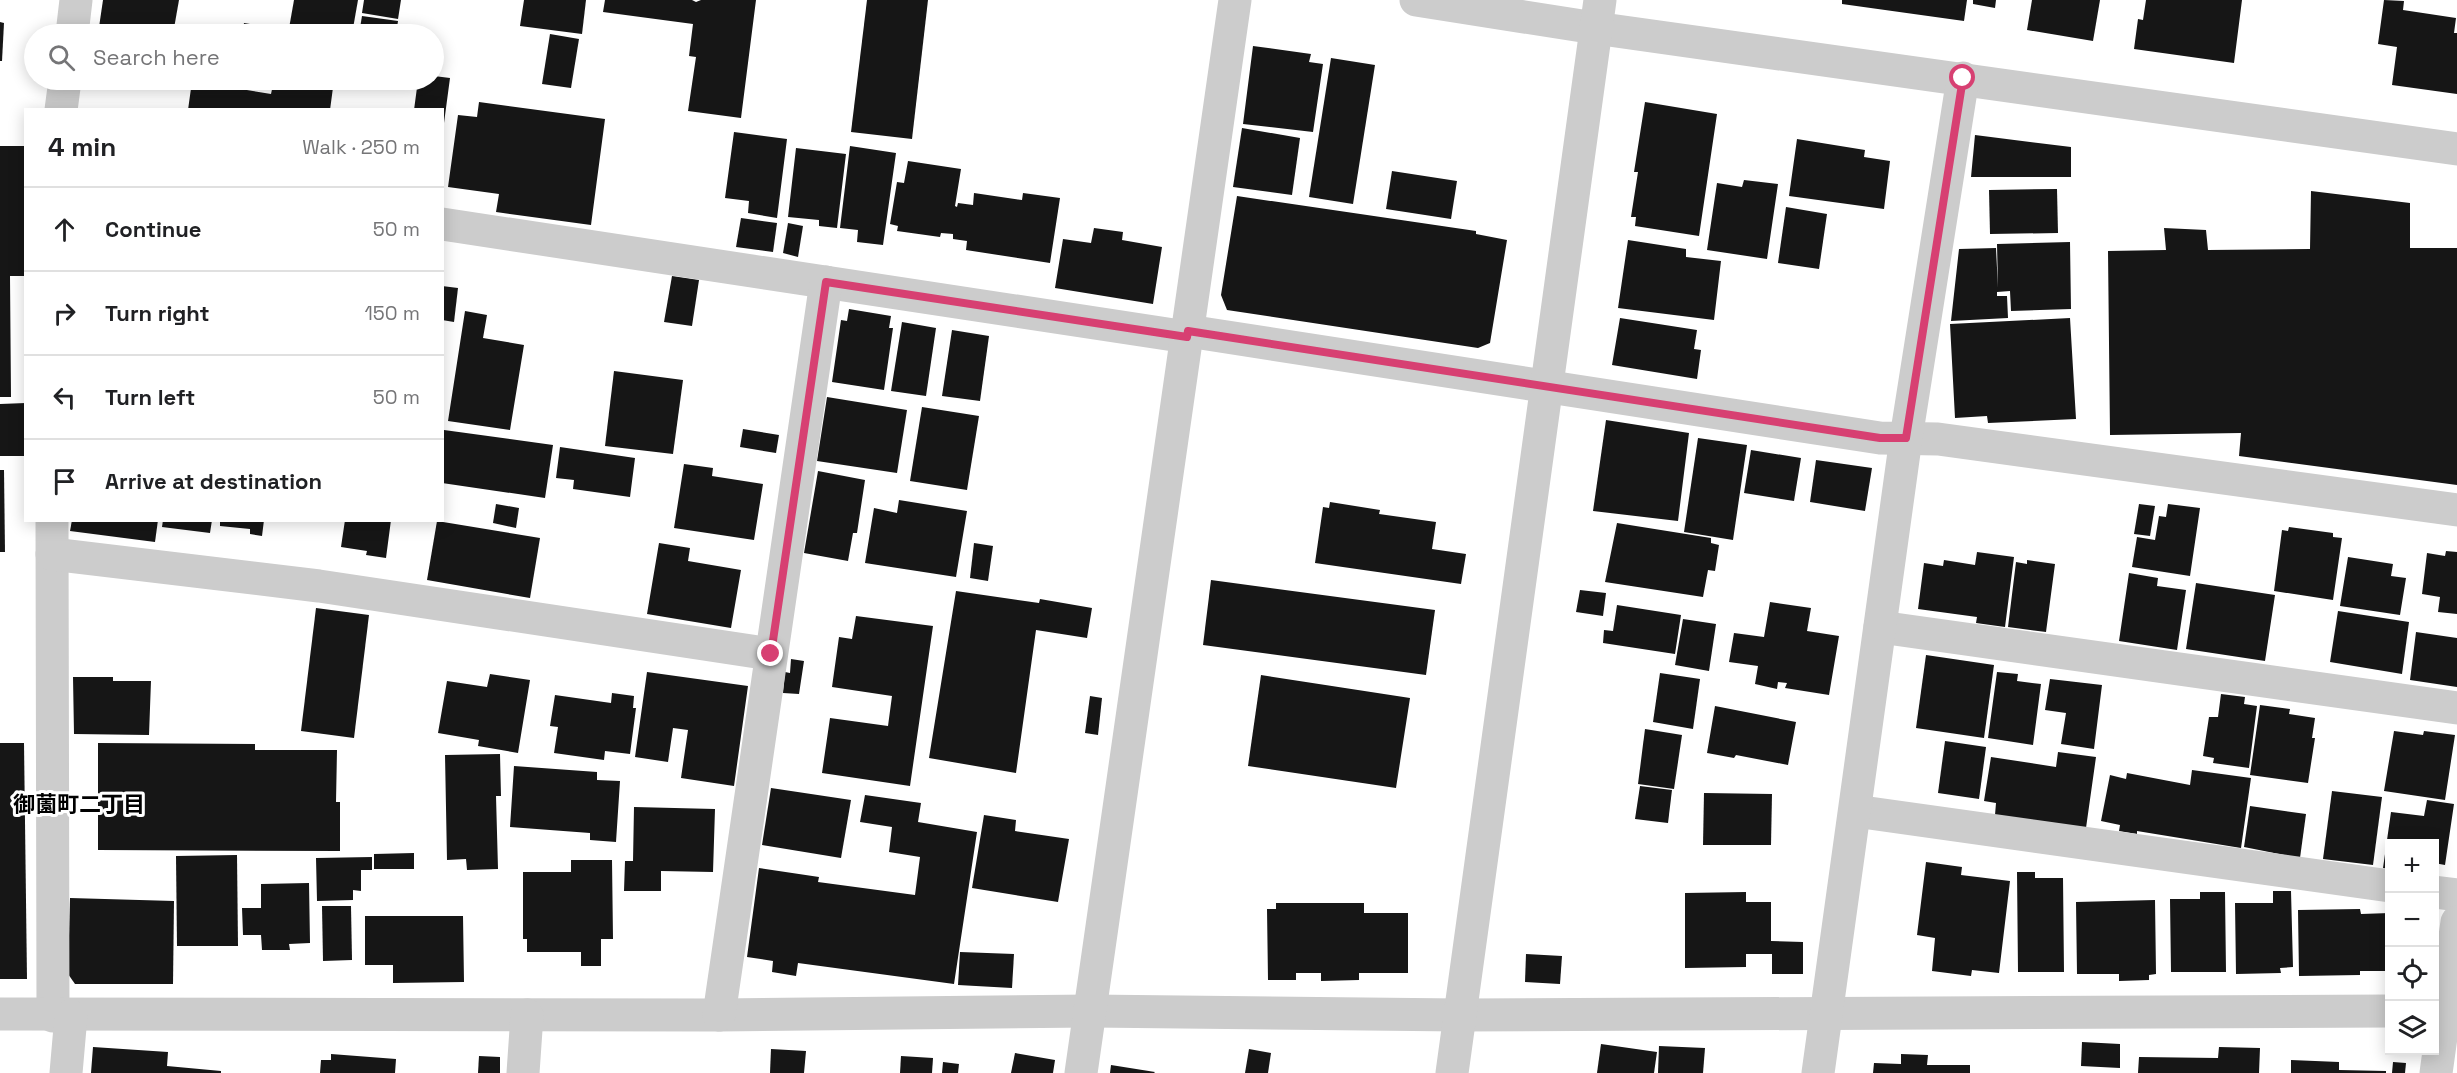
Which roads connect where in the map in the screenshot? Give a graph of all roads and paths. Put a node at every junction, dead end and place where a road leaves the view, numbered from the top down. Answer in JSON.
{"nodes":[{"id":1,"x":76,"y":0,"type":"edge"},
{"id":2,"x":1234,"y":0,"type":"edge"},
{"id":3,"x":1416,"y":0,"type":"edge"},
{"id":4,"x":1597,"y":14,"type":"edge"},
{"id":5,"x":73,"y":24,"type":"edge"},
{"id":6,"x":1963,"y":78,"type":"junction"},
{"id":7,"x":64,"y":90,"type":"edge"},
{"id":8,"x":61,"y":108,"type":"edge"},
{"id":9,"x":2457,"y":149,"type":"edge"},
{"id":10,"x":444,"y":224,"type":"edge"},
{"id":11,"x":826,"y":282,"type":"junction"},
{"id":12,"x":1187,"y":334,"type":"junction"},
{"id":13,"x":1548,"y":388,"type":"junction"},
{"id":14,"x":1906,"y":438,"type":"junction"},
{"id":15,"x":2457,"y":510,"type":"edge"},
{"id":16,"x":52,"y":522,"type":"edge"},
{"id":17,"x":52,"y":554,"type":"junction"},
{"id":18,"x":1880,"y":627,"type":"junction"},
{"id":19,"x":771,"y":654,"type":"junction"},
{"id":20,"x":2457,"y":708,"type":"edge"},
{"id":21,"x":1855,"y":811,"type":"junction"},
{"id":22,"x":2385,"y":885,"type":"edge"},
{"id":23,"x":2439,"y":893,"type":"edge"},
{"id":24,"x":2457,"y":895,"type":"edge"},
{"id":25,"x":2457,"y":922,"type":"edge"},
{"id":26,"x":1090,"y":1011,"type":"junction"},
{"id":27,"x":2385,"y":1011,"type":"edge"},
{"id":28,"x":2445,"y":1011,"type":"edge"},
{"id":29,"x":0,"y":1014,"type":"edge"},
{"id":30,"x":1826,"y":1014,"type":"junction"},
{"id":31,"x":527,"y":1015,"type":"junction"},
{"id":32,"x":719,"y":1015,"type":"junction"},
{"id":33,"x":1460,"y":1015,"type":"junction"},
{"id":34,"x":62,"y":1016,"type":"junction"},
{"id":35,"x":66,"y":1073,"type":"edge"},
{"id":36,"x":523,"y":1073,"type":"edge"},
{"id":37,"x":1081,"y":1073,"type":"edge"},
{"id":38,"x":1452,"y":1073,"type":"edge"},
{"id":39,"x":1818,"y":1073,"type":"edge"},
{"id":40,"x":2436,"y":1073,"type":"edge"}],
"edges":[{"from":1,"to":5,"type":"street"},
{"from":2,"to":12,"type":"street"},
{"from":3,"to":4,"type":"street"},
{"from":4,"to":6,"type":"street"},
{"from":4,"to":13,"type":"street"},
{"from":6,"to":9,"type":"street"},
{"from":6,"to":14,"type":"street"},
{"from":7,"to":8,"type":"street"},
{"from":10,"to":11,"type":"street"},
{"from":11,"to":12,"type":"street"},
{"from":11,"to":19,"type":"street"},
{"from":12,"to":13,"type":"street"},
{"from":12,"to":26,"type":"street"},
{"from":13,"to":14,"type":"street"},
{"from":13,"to":33,"type":"street"},
{"from":14,"to":15,"type":"street"},
{"from":14,"to":18,"type":"street"},
{"from":16,"to":17,"type":"street"},
{"from":17,"to":19,"type":"street"},
{"from":17,"to":34,"type":"street"},
{"from":18,"to":20,"type":"street"},
{"from":18,"to":21,"type":"street"},
{"from":19,"to":32,"type":"street"},
{"from":21,"to":22,"type":"street"},
{"from":21,"to":30,"type":"street"},
{"from":23,"to":24,"type":"street"},
{"from":25,"to":28,"type":"street"},
{"from":26,"to":32,"type":"street"},
{"from":26,"to":33,"type":"street"},
{"from":26,"to":37,"type":"street"},
{"from":27,"to":30,"type":"street"},
{"from":28,"to":40,"type":"street"},
{"from":29,"to":34,"type":"street"},
{"from":30,"to":33,"type":"street"},
{"from":30,"to":39,"type":"street"},
{"from":31,"to":32,"type":"street"},
{"from":31,"to":34,"type":"street"},
{"from":31,"to":36,"type":"street"},
{"from":33,"to":38,"type":"street"},
{"from":34,"to":35,"type":"street"}]}
